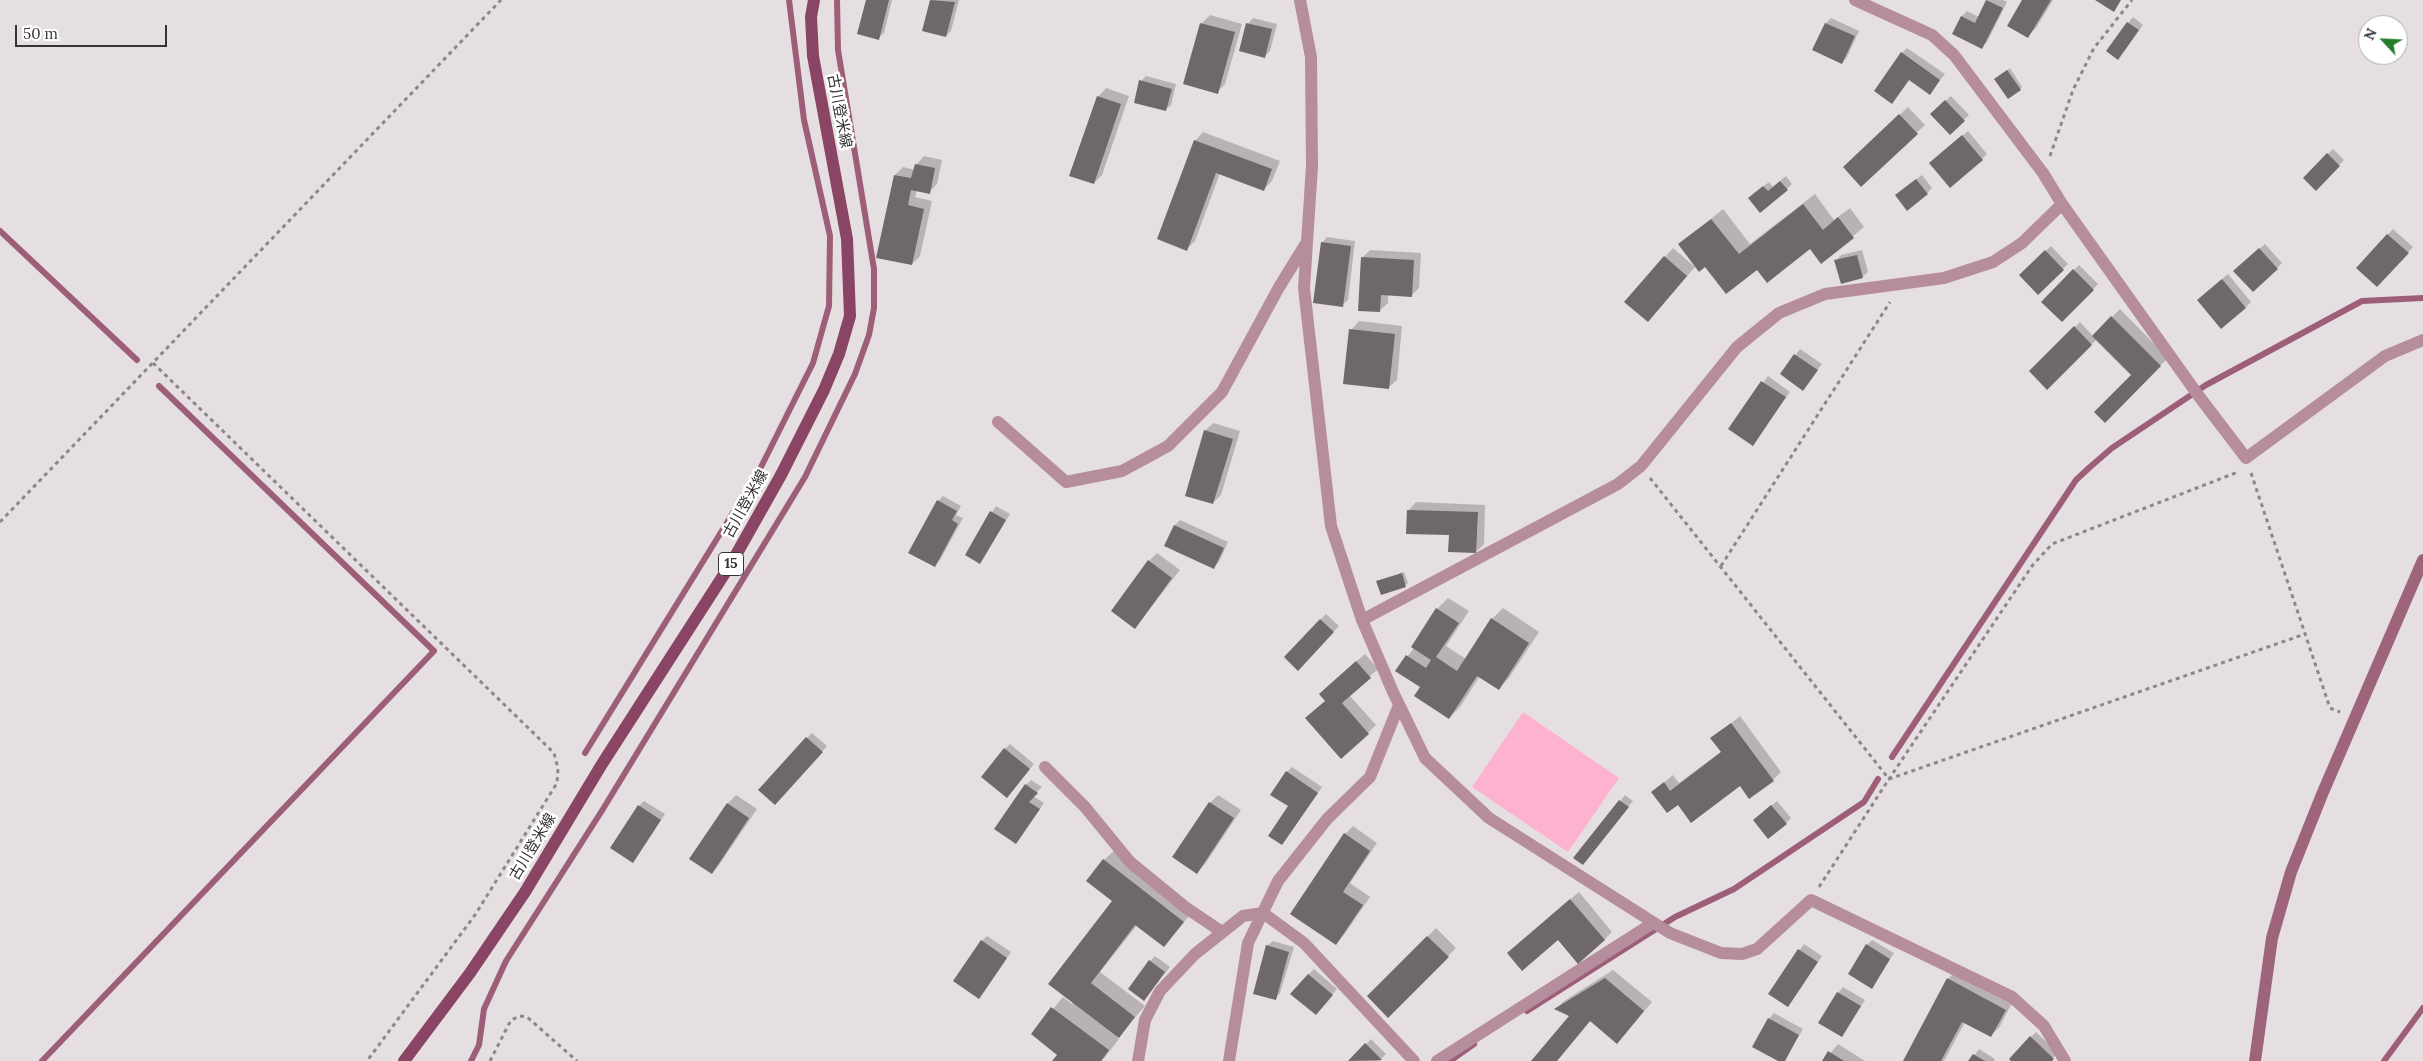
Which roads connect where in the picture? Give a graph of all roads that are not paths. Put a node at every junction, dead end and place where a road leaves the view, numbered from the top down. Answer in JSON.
{"nodes":[{"id":1,"x":814,"y":0,"type":"edge"},
{"id":2,"x":1300,"y":0,"type":"edge"},
{"id":3,"x":1855,"y":0,"type":"edge"},
{"id":4,"x":2062,"y":204,"type":"junction"},
{"id":5,"x":1307,"y":243,"type":"junction"},
{"id":6,"x":2423,"y":340,"type":"edge"},
{"id":7,"x":998,"y":422,"type":"dead end"},
{"id":8,"x":2423,"y":560,"type":"edge"},
{"id":9,"x":1362,"y":620,"type":"junction"},
{"id":10,"x":1399,"y":705,"type":"junction"},
{"id":11,"x":1045,"y":767,"type":"dead end"},
{"id":12,"x":1263,"y":913,"type":"junction"},
{"id":13,"x":1661,"y":928,"type":"junction"},
{"id":14,"x":1222,"y":932,"type":"junction"},
{"id":15,"x":404,"y":1061,"type":"edge"},
{"id":16,"x":1138,"y":1061,"type":"edge"},
{"id":17,"x":1229,"y":1061,"type":"edge"},
{"id":18,"x":1414,"y":1061,"type":"edge"},
{"id":19,"x":1436,"y":1061,"type":"edge"},
{"id":20,"x":2065,"y":1061,"type":"edge"},
{"id":21,"x":2255,"y":1061,"type":"edge"}],
"edges":[{"from":1,"to":15,"type":"main road","name":"古川登米線","number":"15"},
{"from":2,"to":5,"type":"street"},
{"from":3,"to":4,"type":"street"},
{"from":4,"to":6,"type":"street"},
{"from":4,"to":9,"type":"street"},
{"from":5,"to":7,"type":"street"},
{"from":5,"to":9,"type":"street"},
{"from":8,"to":21,"type":"street"},
{"from":9,"to":10,"type":"street"},
{"from":10,"to":12,"type":"street"},
{"from":10,"to":13,"type":"street"},
{"from":11,"to":14,"type":"street"},
{"from":12,"to":14,"type":"street"},
{"from":12,"to":17,"type":"street"},
{"from":12,"to":18,"type":"street"},
{"from":13,"to":19,"type":"street"},
{"from":13,"to":20,"type":"street"},
{"from":14,"to":16,"type":"street"}]}
